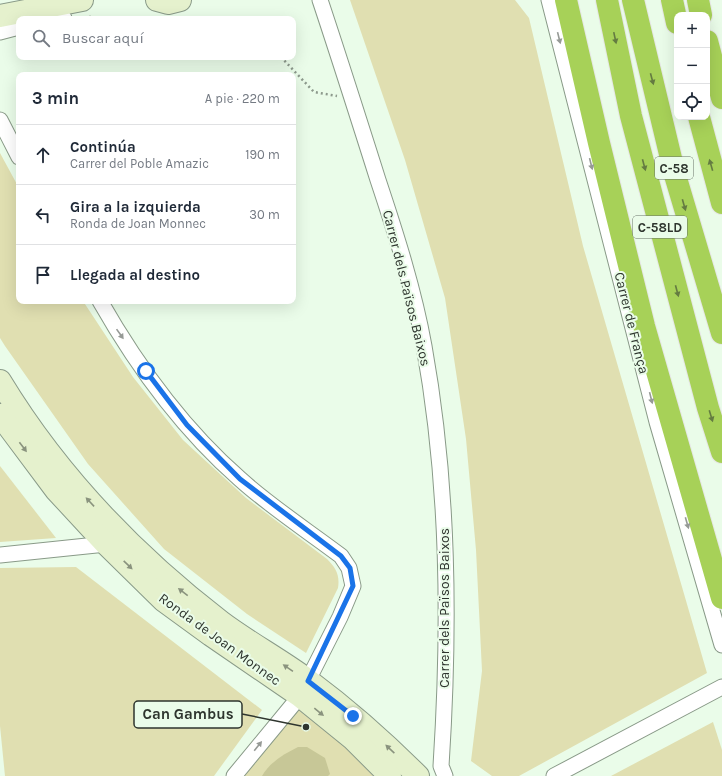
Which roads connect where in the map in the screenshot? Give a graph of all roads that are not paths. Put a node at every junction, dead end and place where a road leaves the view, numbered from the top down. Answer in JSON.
{"nodes":[{"id":1,"x":34,"y":0,"type":"edge"},
{"id":2,"x":82,"y":0,"type":"edge"},
{"id":3,"x":320,"y":0,"type":"edge"},
{"id":4,"x":549,"y":0,"type":"edge"},
{"id":5,"x":566,"y":0,"type":"edge"},
{"id":6,"x":607,"y":0,"type":"edge"},
{"id":7,"x":633,"y":0,"type":"edge"},
{"id":8,"x":672,"y":0,"type":"edge"},
{"id":9,"x":698,"y":0,"type":"edge"},
{"id":10,"x":0,"y":7,"type":"edge"},
{"id":11,"x":675,"y":12,"type":"edge"},
{"id":12,"x":700,"y":12,"type":"edge"},
{"id":13,"x":0,"y":16,"type":"edge"},
{"id":14,"x":16,"y":28,"type":"edge"},
{"id":15,"x":0,"y":32,"type":"edge"},
{"id":16,"x":709,"y":48,"type":"edge"},
{"id":17,"x":722,"y":98,"type":"edge"},
{"id":18,"x":0,"y":120,"type":"edge"},
{"id":19,"x":700,"y":120,"type":"edge"},
{"id":20,"x":16,"y":151,"type":"edge"},
{"id":21,"x":722,"y":203,"type":"edge"},
{"id":22,"x":102,"y":304,"type":"edge"},
{"id":23,"x":722,"y":333,"type":"edge"},
{"id":24,"x":0,"y":381,"type":"edge"},
{"id":25,"x":0,"y":415,"type":"edge"},
{"id":26,"x":722,"y":452,"type":"edge"},
{"id":27,"x":106,"y":544,"type":"junction"},
{"id":28,"x":0,"y":555,"type":"edge"},
{"id":29,"x":722,"y":598,"type":"edge"},
{"id":30,"x":722,"y":644,"type":"edge"},
{"id":31,"x":722,"y":687,"type":"edge"},
{"id":32,"x":304,"y":688,"type":"junction"},
{"id":33,"x":234,"y":776,"type":"edge"},
{"id":34,"x":390,"y":776,"type":"edge"},
{"id":35,"x":418,"y":776,"type":"edge"},
{"id":36,"x":445,"y":776,"type":"edge"},
{"id":37,"x":554,"y":776,"type":"edge"}],
"edges":[{"from":1,"to":10,"type":"street"},
{"from":2,"to":13,"type":"street"},
{"from":3,"to":36,"type":"street","name":"Carrer dels Països Baixos"},
{"from":4,"to":30,"type":"street","name":"Carrer de França","one_way":true},
{"from":5,"to":29,"type":"highway"},
{"from":6,"to":26,"type":"highway","number":"C-58LD","one_way":true},
{"from":7,"to":23,"type":"highway","number":"C-58","one_way":true},
{"from":8,"to":11,"type":"highway"},
{"from":9,"to":12,"type":"highway"},
{"from":14,"to":15,"type":"street"},
{"from":16,"to":17,"type":"highway"},
{"from":18,"to":20,"type":"street"},
{"from":21,"to":19,"type":"highway","number":"C-58","one_way":true},
{"from":22,"to":32,"type":"street","one_way":true},
{"from":32,"to":24,"type":"street","name":"Ronda de Joan Monnec","one_way":true},
{"from":25,"to":27,"type":"street","name":"Ronda de Joan Monnec","one_way":true},
{"from":27,"to":28,"type":"street"},
{"from":27,"to":32,"type":"street","name":"Ronda de Joan Monnec","one_way":true},
{"from":31,"to":37,"type":"street"},
{"from":33,"to":32,"type":"street","one_way":true},
{"from":32,"to":34,"type":"street","name":"Ronda de Joan Monnec","one_way":true},
{"from":35,"to":32,"type":"street","name":"Ronda de Joan Monnec","one_way":true}]}
